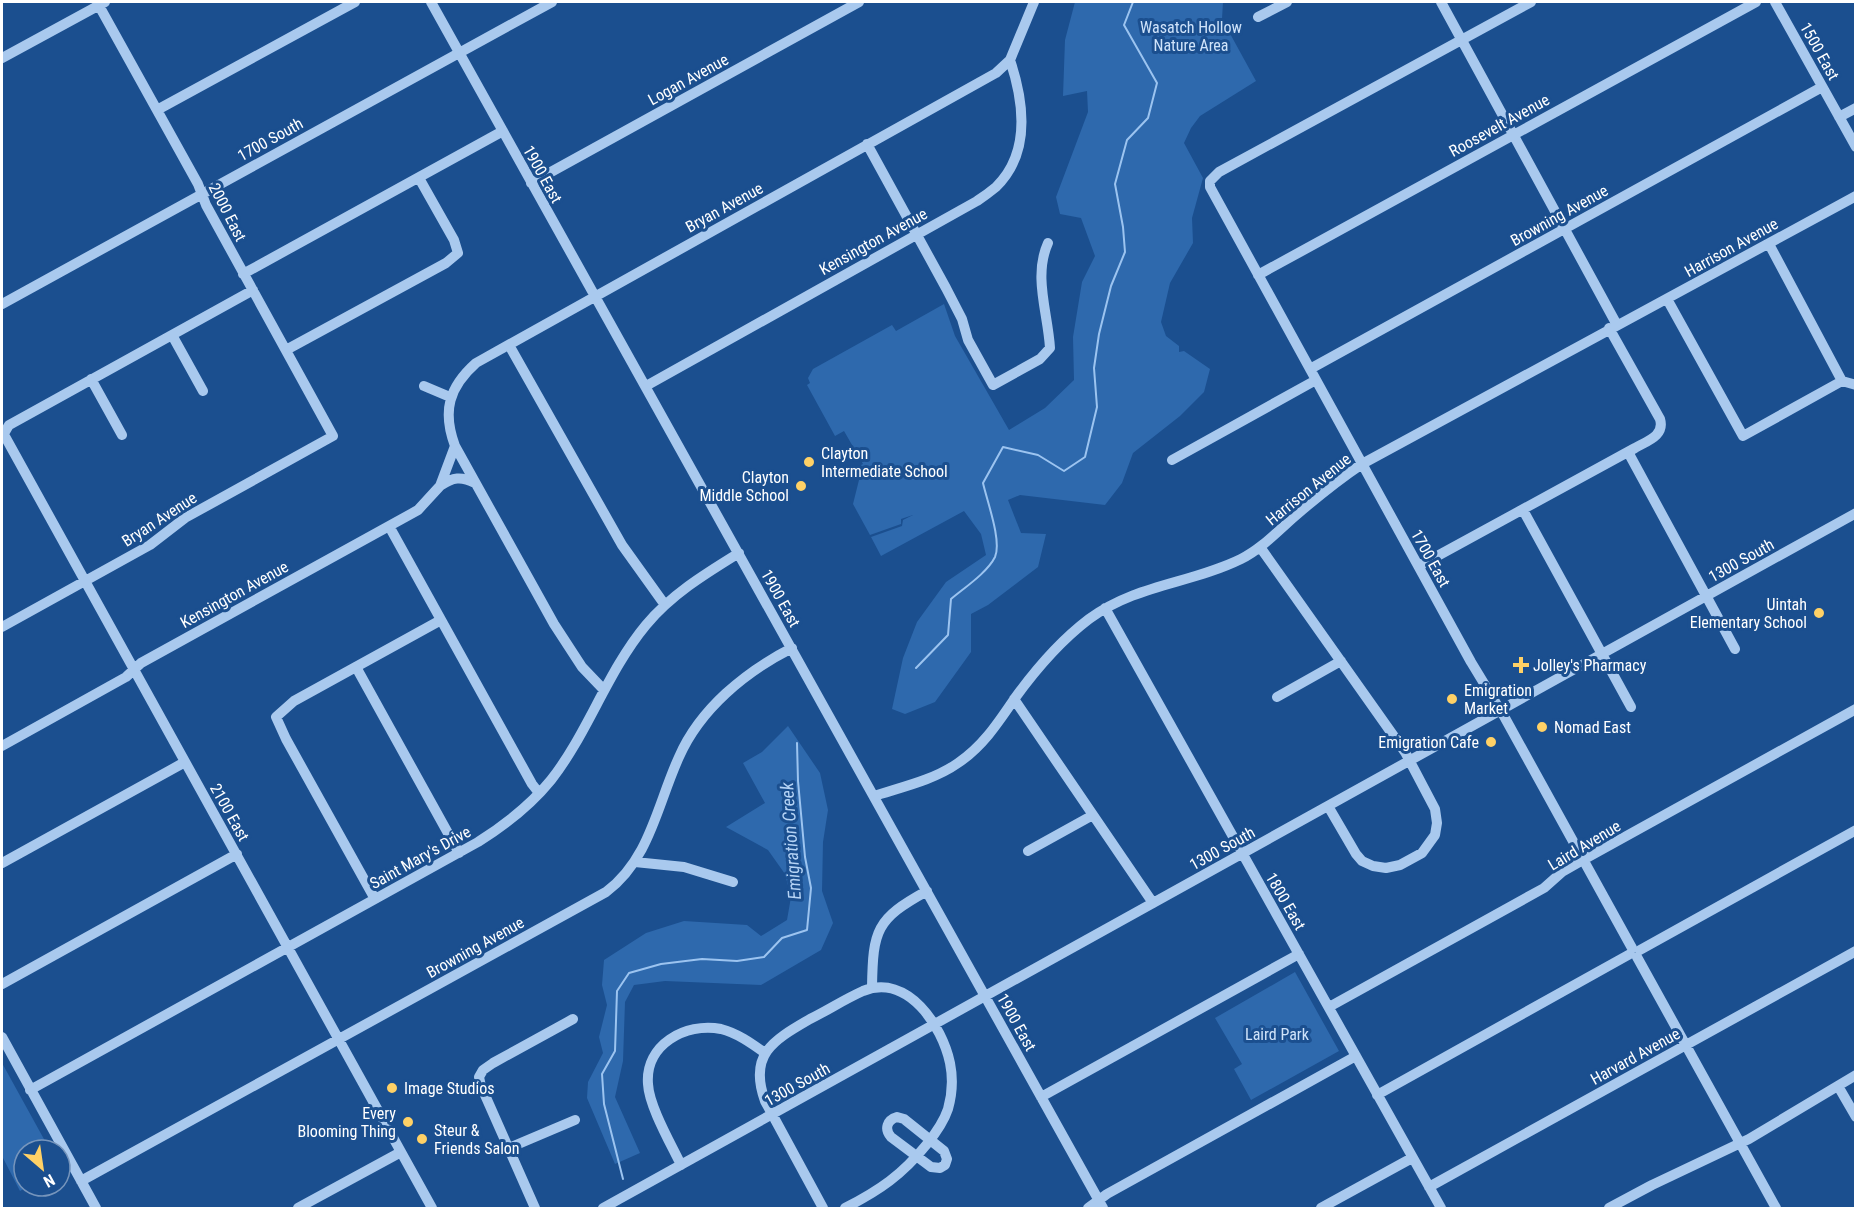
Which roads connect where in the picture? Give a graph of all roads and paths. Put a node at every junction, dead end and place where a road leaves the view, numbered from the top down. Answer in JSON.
{"nodes":[{"id":1,"x":355,"y":2,"type":"edge"},
{"id":2,"x":432,"y":2,"type":"edge"},
{"id":3,"x":552,"y":2,"type":"edge"},
{"id":4,"x":859,"y":2,"type":"edge"},
{"id":5,"x":1034,"y":2,"type":"edge"},
{"id":6,"x":1287,"y":2,"type":"edge"},
{"id":7,"x":1441,"y":2,"type":"edge"},
{"id":8,"x":1531,"y":2,"type":"edge"},
{"id":9,"x":1756,"y":2,"type":"edge"},
{"id":10,"x":100,"y":3,"type":"edge"},
{"id":11,"x":1780,"y":3,"type":"edge"},
{"id":12,"x":1258,"y":17,"type":"dead end"},
{"id":13,"x":1462,"y":39,"type":"junction"},
{"id":14,"x":459,"y":52,"type":"junction"},
{"id":15,"x":2,"y":58,"type":"edge"},
{"id":16,"x":1010,"y":60,"type":"junction"},
{"id":17,"x":1822,"y":87,"type":"junction"},
{"id":18,"x":1856,"y":108,"type":"edge"},
{"id":19,"x":157,"y":110,"type":"junction"},
{"id":20,"x":1839,"y":117,"type":"junction"},
{"id":21,"x":502,"y":132,"type":"junction"},
{"id":22,"x":1514,"y":135,"type":"junction"},
{"id":23,"x":867,"y":144,"type":"junction"},
{"id":24,"x":1856,"y":147,"type":"edge"},
{"id":25,"x":419,"y":177,"type":"junction"},
{"id":26,"x":531,"y":183,"type":"junction"},
{"id":27,"x":201,"y":194,"type":"junction"},
{"id":28,"x":1856,"y":196,"type":"edge"},
{"id":29,"x":1565,"y":229,"type":"junction"},
{"id":30,"x":917,"y":234,"type":"junction"},
{"id":31,"x":1048,"y":243,"type":"dead end"},
{"id":32,"x":1769,"y":244,"type":"junction"},
{"id":33,"x":243,"y":274,"type":"junction"},
{"id":34,"x":1258,"y":275,"type":"junction"},
{"id":35,"x":253,"y":290,"type":"junction"},
{"id":36,"x":595,"y":297,"type":"junction"},
{"id":37,"x":1667,"y":299,"type":"junction"},
{"id":38,"x":2,"y":304,"type":"edge"},
{"id":39,"x":1613,"y":327,"type":"junction"},
{"id":40,"x":172,"y":335,"type":"junction"},
{"id":41,"x":509,"y":345,"type":"junction"},
{"id":42,"x":286,"y":350,"type":"junction"},
{"id":43,"x":1310,"y":369,"type":"junction"},
{"id":44,"x":91,"y":379,"type":"junction"},
{"id":45,"x":1316,"y":380,"type":"junction"},
{"id":46,"x":1842,"y":381,"type":"junction"},
{"id":47,"x":1856,"y":385,"type":"edge"},
{"id":48,"x":424,"y":386,"type":"dead end"},
{"id":49,"x":646,"y":386,"type":"junction"},
{"id":50,"x":203,"y":391,"type":"dead end"},
{"id":51,"x":450,"y":397,"type":"junction"},
{"id":52,"x":2,"y":434,"type":"edge"},
{"id":53,"x":122,"y":435,"type":"dead end"},
{"id":54,"x":333,"y":436,"type":"joint"},
{"id":55,"x":455,"y":446,"type":"junction"},
{"id":56,"x":1629,"y":452,"type":"junction"},
{"id":57,"x":1172,"y":460,"type":"dead end"},
{"id":58,"x":1362,"y":464,"type":"junction"},
{"id":59,"x":475,"y":483,"type":"junction"},
{"id":60,"x":440,"y":486,"type":"junction"},
{"id":61,"x":1523,"y":510,"type":"junction"},
{"id":62,"x":1856,"y":513,"type":"edge"},
{"id":63,"x":389,"y":526,"type":"junction"},
{"id":64,"x":1260,"y":547,"type":"junction"},
{"id":65,"x":739,"y":553,"type":"junction"},
{"id":66,"x":1419,"y":566,"type":"junction"},
{"id":67,"x":85,"y":581,"type":"junction"},
{"id":68,"x":1707,"y":596,"type":"junction"},
{"id":69,"x":665,"y":605,"type":"junction"},
{"id":70,"x":1105,"y":608,"type":"junction"},
{"id":71,"x":441,"y":620,"type":"junction"},
{"id":72,"x":2,"y":627,"type":"edge"},
{"id":73,"x":792,"y":648,"type":"junction"},
{"id":74,"x":1734,"y":649,"type":"dead end"},
{"id":75,"x":1602,"y":654,"type":"junction"},
{"id":76,"x":1341,"y":661,"type":"junction"},
{"id":77,"x":356,"y":667,"type":"junction"},
{"id":78,"x":134,"y":669,"type":"junction"},
{"id":79,"x":604,"y":690,"type":"junction"},
{"id":80,"x":1277,"y":697,"type":"dead end"},
{"id":81,"x":1014,"y":699,"type":"junction"},
{"id":82,"x":1631,"y":707,"type":"dead end"},
{"id":83,"x":1856,"y":709,"type":"edge"},
{"id":84,"x":1500,"y":711,"type":"junction"},
{"id":85,"x":2,"y":746,"type":"edge"},
{"id":86,"x":1410,"y":761,"type":"junction"},
{"id":87,"x":185,"y":762,"type":"junction"},
{"id":88,"x":539,"y":793,"type":"junction"},
{"id":89,"x":874,"y":796,"type":"junction"},
{"id":90,"x":1328,"y":806,"type":"junction"},
{"id":91,"x":1093,"y":814,"type":"junction"},
{"id":92,"x":1856,"y":830,"type":"edge"},
{"id":93,"x":1028,"y":851,"type":"dead end"},
{"id":94,"x":459,"y":853,"type":"junction"},
{"id":95,"x":237,"y":854,"type":"junction"},
{"id":96,"x":1242,"y":854,"type":"junction"},
{"id":97,"x":1583,"y":860,"type":"junction"},
{"id":98,"x":635,"y":862,"type":"junction"},
{"id":99,"x":2,"y":863,"type":"edge"},
{"id":100,"x":733,"y":882,"type":"dead end"},
{"id":101,"x":927,"y":891,"type":"junction"},
{"id":102,"x":375,"y":899,"type":"junction"},
{"id":103,"x":1153,"y":903,"type":"junction"},
{"id":104,"x":288,"y":947,"type":"junction"},
{"id":105,"x":1856,"y":951,"type":"edge"},
{"id":106,"x":1635,"y":952,"type":"junction"},
{"id":107,"x":1299,"y":954,"type":"junction"},
{"id":108,"x":2,"y":984,"type":"edge"},
{"id":109,"x":872,"y":987,"type":"junction"},
{"id":110,"x":986,"y":996,"type":"junction"},
{"id":111,"x":1329,"y":1007,"type":"junction"},
{"id":112,"x":573,"y":1019,"type":"dead end"},
{"id":113,"x":933,"y":1025,"type":"junction"},
{"id":114,"x":2,"y":1037,"type":"edge"},
{"id":115,"x":339,"y":1039,"type":"junction"},
{"id":116,"x":1686,"y":1045,"type":"junction"},
{"id":117,"x":765,"y":1053,"type":"junction"},
{"id":118,"x":1356,"y":1056,"type":"junction"},
{"id":119,"x":1856,"y":1075,"type":"edge"},
{"id":120,"x":1838,"y":1086,"type":"junction"},
{"id":121,"x":30,"y":1090,"type":"junction"},
{"id":122,"x":1377,"y":1095,"type":"junction"},
{"id":123,"x":1041,"y":1097,"type":"junction"},
{"id":124,"x":771,"y":1115,"type":"junction"},
{"id":125,"x":1856,"y":1117,"type":"edge"},
{"id":126,"x":575,"y":1120,"type":"dead end"},
{"id":127,"x":930,"y":1140,"type":"junction"},
{"id":128,"x":1740,"y":1144,"type":"junction"},
{"id":129,"x":509,"y":1148,"type":"junction"},
{"id":130,"x":401,"y":1152,"type":"junction"},
{"id":131,"x":917,"y":1156,"type":"junction"},
{"id":132,"x":1412,"y":1158,"type":"junction"},
{"id":133,"x":681,"y":1165,"type":"junction"},
{"id":134,"x":81,"y":1181,"type":"junction"},
{"id":135,"x":1429,"y":1187,"type":"junction"},
{"id":136,"x":1101,"y":1204,"type":"edge"},
{"id":137,"x":96,"y":1209,"type":"edge"},
{"id":138,"x":298,"y":1209,"type":"edge"},
{"id":139,"x":432,"y":1209,"type":"edge"},
{"id":140,"x":536,"y":1209,"type":"edge"},
{"id":141,"x":603,"y":1209,"type":"edge"},
{"id":142,"x":823,"y":1209,"type":"edge"},
{"id":143,"x":846,"y":1209,"type":"edge"},
{"id":144,"x":1088,"y":1209,"type":"edge"},
{"id":145,"x":1321,"y":1209,"type":"edge"},
{"id":146,"x":1441,"y":1209,"type":"edge"},
{"id":147,"x":1609,"y":1209,"type":"edge"},
{"id":148,"x":1776,"y":1209,"type":"edge"}],
"edges":[{"from":1,"to":19,"type":"street"},
{"from":2,"to":14,"type":"street","name":"1900 East"},
{"from":3,"to":14,"type":"street","name":"1700 South"},
{"from":4,"to":26,"type":"street","name":"Logan Avenue"},
{"from":5,"to":16,"type":"street","name":"Bryan Avenue"},
{"from":6,"to":12,"type":"street"},
{"from":7,"to":13,"type":"street"},
{"from":8,"to":13,"type":"street"},
{"from":9,"to":22,"type":"street","name":"Roosevelt Avenue"},
{"from":10,"to":15,"type":"street"},
{"from":10,"to":19,"type":"street","name":"2000 East"},
{"from":11,"to":17,"type":"street","name":"1500 East"},
{"from":13,"to":22,"type":"street"},
{"from":13,"to":34,"type":"street","name":"1700 East"},
{"from":14,"to":21,"type":"street","name":"1900 East"},
{"from":14,"to":27,"type":"street","name":"1700 South"},
{"from":16,"to":23,"type":"street","name":"Bryan Avenue"},
{"from":16,"to":30,"type":"street","name":"Kensington Avenue"},
{"from":17,"to":20,"type":"street","name":"1500 East"},
{"from":17,"to":29,"type":"street","name":"Browning Avenue"},
{"from":18,"to":20,"type":"street"},
{"from":19,"to":27,"type":"street","name":"2000 East"},
{"from":20,"to":24,"type":"street","name":"1500 East"},
{"from":21,"to":25,"type":"street"},
{"from":21,"to":26,"type":"street","name":"1900 East"},
{"from":22,"to":29,"type":"street"},
{"from":22,"to":34,"type":"street","name":"Roosevelt Avenue"},
{"from":23,"to":30,"type":"street"},
{"from":23,"to":36,"type":"street","name":"Bryan Avenue"},
{"from":25,"to":33,"type":"street"},
{"from":25,"to":42,"type":"street"},
{"from":26,"to":36,"type":"street","name":"1900 East"},
{"from":27,"to":33,"type":"street","name":"2000 East"},
{"from":27,"to":38,"type":"street","name":"1700 South"},
{"from":28,"to":32,"type":"street","name":"Harrison Avenue"},
{"from":29,"to":39,"type":"street"},
{"from":29,"to":43,"type":"street","name":"Browning Avenue"},
{"from":30,"to":31,"type":"street"},
{"from":30,"to":49,"type":"street","name":"Kensington Avenue"},
{"from":32,"to":37,"type":"street","name":"Harrison Avenue"},
{"from":32,"to":46,"type":"street"},
{"from":33,"to":35,"type":"street","name":"2000 East"},
{"from":34,"to":43,"type":"street","name":"1700 East"},
{"from":35,"to":40,"type":"street"},
{"from":35,"to":42,"type":"street","name":"2000 East"},
{"from":36,"to":41,"type":"street","name":"Bryan Avenue"},
{"from":36,"to":49,"type":"street","name":"1900 East"},
{"from":37,"to":39,"type":"street","name":"Harrison Avenue"},
{"from":37,"to":46,"type":"street"},
{"from":39,"to":56,"type":"street"},
{"from":39,"to":58,"type":"street","name":"Harrison Avenue"},
{"from":40,"to":44,"type":"street"},
{"from":40,"to":50,"type":"street"},
{"from":41,"to":51,"type":"street","name":"Bryan Avenue"},
{"from":41,"to":69,"type":"street"},
{"from":42,"to":54,"type":"street","name":"2000 East"},
{"from":43,"to":45,"type":"street","name":"1700 East"},
{"from":44,"to":52,"type":"street"},
{"from":44,"to":53,"type":"street"},
{"from":45,"to":57,"type":"street"},
{"from":45,"to":58,"type":"street","name":"1700 East"},
{"from":46,"to":47,"type":"street"},
{"from":48,"to":51,"type":"street"},
{"from":49,"to":65,"type":"street","name":"1900 East"},
{"from":51,"to":55,"type":"street"},
{"from":52,"to":67,"type":"street","name":"2100 East"},
{"from":54,"to":67,"type":"street","name":"Bryan Avenue"},
{"from":55,"to":59,"type":"street"},
{"from":55,"to":60,"type":"street","name":"Kensington Avenue"},
{"from":56,"to":61,"type":"street"},
{"from":56,"to":68,"type":"street"},
{"from":58,"to":64,"type":"street","name":"Harrison Avenue"},
{"from":58,"to":66,"type":"street","name":"1700 East"},
{"from":59,"to":60,"type":"street"},
{"from":59,"to":79,"type":"street"},
{"from":60,"to":63,"type":"street","name":"Kensington Avenue"},
{"from":61,"to":66,"type":"street"},
{"from":61,"to":75,"type":"street"},
{"from":62,"to":68,"type":"street","name":"1300 South"},
{"from":63,"to":71,"type":"street"},
{"from":63,"to":78,"type":"street","name":"Kensington Avenue"},
{"from":64,"to":70,"type":"street","name":"Harrison Avenue"},
{"from":64,"to":76,"type":"street"},
{"from":65,"to":69,"type":"street","name":"Saint Mary's Drive"},
{"from":65,"to":73,"type":"street","name":"1900 East"},
{"from":66,"to":84,"type":"street","name":"1700 East"},
{"from":67,"to":72,"type":"street","name":"Bryan Avenue"},
{"from":67,"to":78,"type":"street","name":"2100 East"},
{"from":68,"to":74,"type":"street"},
{"from":68,"to":75,"type":"street","name":"1300 South"},
{"from":69,"to":79,"type":"street","name":"Saint Mary's Drive"},
{"from":70,"to":81,"type":"street","name":"Harrison Avenue"},
{"from":70,"to":96,"type":"street","name":"1800 East"},
{"from":71,"to":77,"type":"street"},
{"from":71,"to":88,"type":"street"},
{"from":73,"to":89,"type":"street","name":"1900 East"},
{"from":73,"to":98,"type":"street","name":"Browning Avenue"},
{"from":75,"to":82,"type":"street"},
{"from":75,"to":84,"type":"street","name":"1300 South"},
{"from":76,"to":80,"type":"street"},
{"from":76,"to":86,"type":"street"},
{"from":77,"to":94,"type":"street"},
{"from":77,"to":102,"type":"street"},
{"from":78,"to":85,"type":"street","name":"Kensington Avenue"},
{"from":78,"to":87,"type":"street","name":"2100 East"},
{"from":79,"to":88,"type":"street","name":"Saint Mary's Drive"},
{"from":81,"to":89,"type":"street","name":"Harrison Avenue"},
{"from":81,"to":91,"type":"street"},
{"from":83,"to":97,"type":"street","name":"Laird Avenue"},
{"from":84,"to":86,"type":"street","name":"1300 South"},
{"from":84,"to":97,"type":"street","name":"1700 East"},
{"from":86,"to":90,"type":"street","name":"1300 South"},
{"from":86,"to":90,"type":"street"},
{"from":87,"to":95,"type":"street","name":"2100 East"},
{"from":87,"to":99,"type":"street"},
{"from":88,"to":94,"type":"street","name":"Saint Mary's Drive"},
{"from":89,"to":101,"type":"street","name":"1900 East"},
{"from":90,"to":96,"type":"street","name":"1300 South"},
{"from":91,"to":93,"type":"street"},
{"from":91,"to":103,"type":"street"},
{"from":92,"to":106,"type":"street"},
{"from":94,"to":102,"type":"street","name":"Saint Mary's Drive"},
{"from":95,"to":104,"type":"street","name":"2100 East"},
{"from":95,"to":108,"type":"street"},
{"from":96,"to":103,"type":"street","name":"1300 South"},
{"from":96,"to":107,"type":"street","name":"1800 East"},
{"from":97,"to":106,"type":"street","name":"1700 East"},
{"from":97,"to":111,"type":"street","name":"Laird Avenue"},
{"from":98,"to":100,"type":"street"},
{"from":98,"to":115,"type":"street","name":"Browning Avenue"},
{"from":101,"to":109,"type":"street"},
{"from":101,"to":110,"type":"street","name":"1900 East"},
{"from":102,"to":104,"type":"street","name":"Saint Mary's Drive"},
{"from":103,"to":110,"type":"street","name":"1300 South"},
{"from":104,"to":115,"type":"street","name":"2100 East"},
{"from":104,"to":121,"type":"street","name":"Saint Mary's Drive"},
{"from":105,"to":116,"type":"street","name":"Harvard Avenue"},
{"from":106,"to":116,"type":"street","name":"1700 East"},
{"from":106,"to":122,"type":"street"},
{"from":107,"to":111,"type":"street","name":"1800 East"},
{"from":107,"to":123,"type":"street"},
{"from":109,"to":113,"type":"street"},
{"from":109,"to":117,"type":"street"},
{"from":110,"to":113,"type":"street","name":"1300 South"},
{"from":110,"to":123,"type":"street","name":"1900 East"},
{"from":111,"to":118,"type":"street","name":"1800 East"},
{"from":112,"to":129,"type":"street"},
{"from":113,"to":124,"type":"street","name":"1300 South"},
{"from":113,"to":127,"type":"street"},
{"from":114,"to":121,"type":"street"},
{"from":115,"to":130,"type":"street","name":"2100 East"},
{"from":115,"to":134,"type":"street","name":"Browning Avenue"},
{"from":116,"to":128,"type":"street","name":"1700 East"},
{"from":116,"to":135,"type":"street","name":"Harvard Avenue"},
{"from":117,"to":124,"type":"street"},
{"from":117,"to":133,"type":"street"},
{"from":118,"to":122,"type":"street","name":"1800 East"},
{"from":118,"to":136,"type":"street"},
{"from":119,"to":120,"type":"street"},
{"from":120,"to":125,"type":"street"},
{"from":120,"to":128,"type":"street"},
{"from":121,"to":134,"type":"street"},
{"from":122,"to":132,"type":"street","name":"1800 East"},
{"from":123,"to":136,"type":"street","name":"1900 East"},
{"from":124,"to":133,"type":"street","name":"1300 South"},
{"from":124,"to":142,"type":"street"},
{"from":126,"to":129,"type":"street"},
{"from":127,"to":131,"type":"street"},
{"from":127,"to":131,"type":"street"},
{"from":127,"to":131,"type":"street"},
{"from":128,"to":147,"type":"street"},
{"from":128,"to":148,"type":"street","name":"1700 East"},
{"from":129,"to":140,"type":"street"},
{"from":130,"to":138,"type":"street"},
{"from":130,"to":139,"type":"street","name":"2100 East"},
{"from":131,"to":143,"type":"street"},
{"from":132,"to":135,"type":"street","name":"1800 East"},
{"from":132,"to":145,"type":"street"},
{"from":133,"to":141,"type":"street","name":"1300 South"},
{"from":134,"to":137,"type":"street"},
{"from":135,"to":146,"type":"street","name":"1800 East"},
{"from":136,"to":144,"type":"street"}]}
